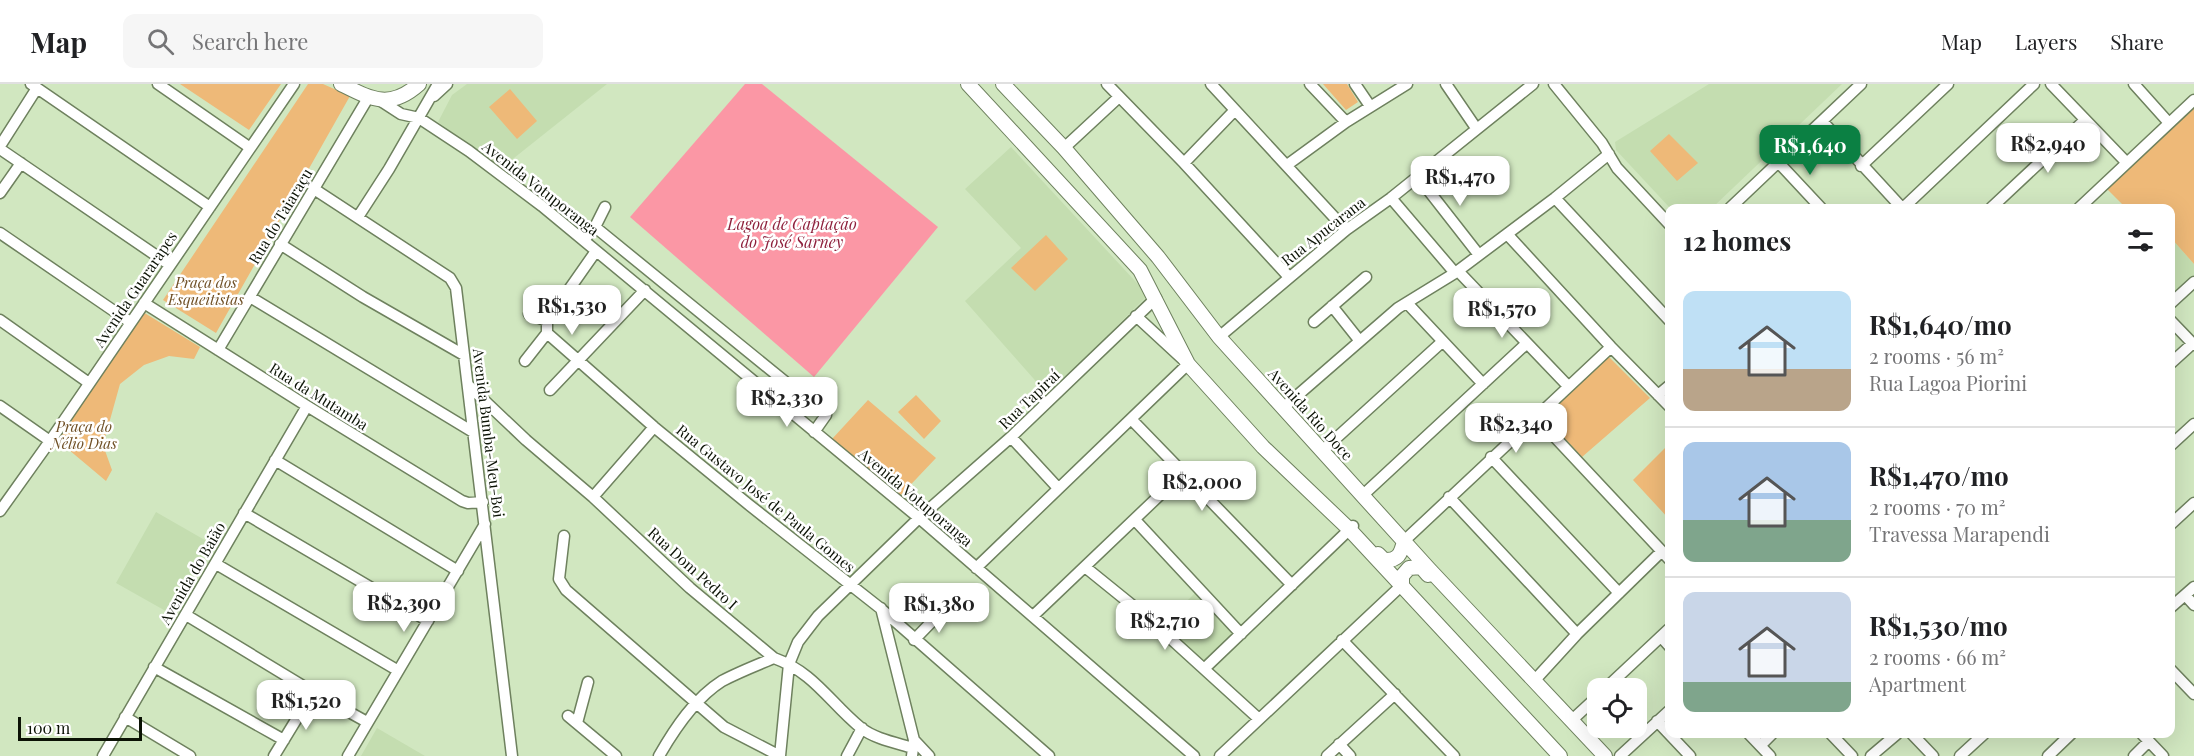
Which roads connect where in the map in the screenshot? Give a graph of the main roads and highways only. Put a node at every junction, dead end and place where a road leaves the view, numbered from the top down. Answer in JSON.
{"nodes":[{"id":1,"x":341,"y":84,"type":"edge"},
{"id":2,"x":419,"y":84,"type":"edge"},
{"id":3,"x":968,"y":84,"type":"edge"},
{"id":4,"x":1003,"y":84,"type":"edge"},
{"id":5,"x":1351,"y":527,"type":"junction"},
{"id":6,"x":1404,"y":541,"type":"junction"},
{"id":7,"x":1402,"y":585,"type":"junction"},
{"id":8,"x":1477,"y":620,"type":"junction"},
{"id":9,"x":1557,"y":755,"type":"edge"},
{"id":10,"x":1605,"y":756,"type":"edge"}],
"edges":[{"from":1,"to":2,"type":"main road"},
{"from":3,"to":5,"type":"main road"},
{"from":4,"to":6,"type":"main road","name":"Avenida Rio Doce"},
{"from":5,"to":6,"type":"main road"},
{"from":5,"to":7,"type":"main road"},
{"from":6,"to":8,"type":"main road","name":"Avenida Rio Doce"},
{"from":7,"to":8,"type":"main road"},
{"from":7,"to":9,"type":"main road"},
{"from":8,"to":10,"type":"main road","name":"Avenida Rio Doce"}]}
